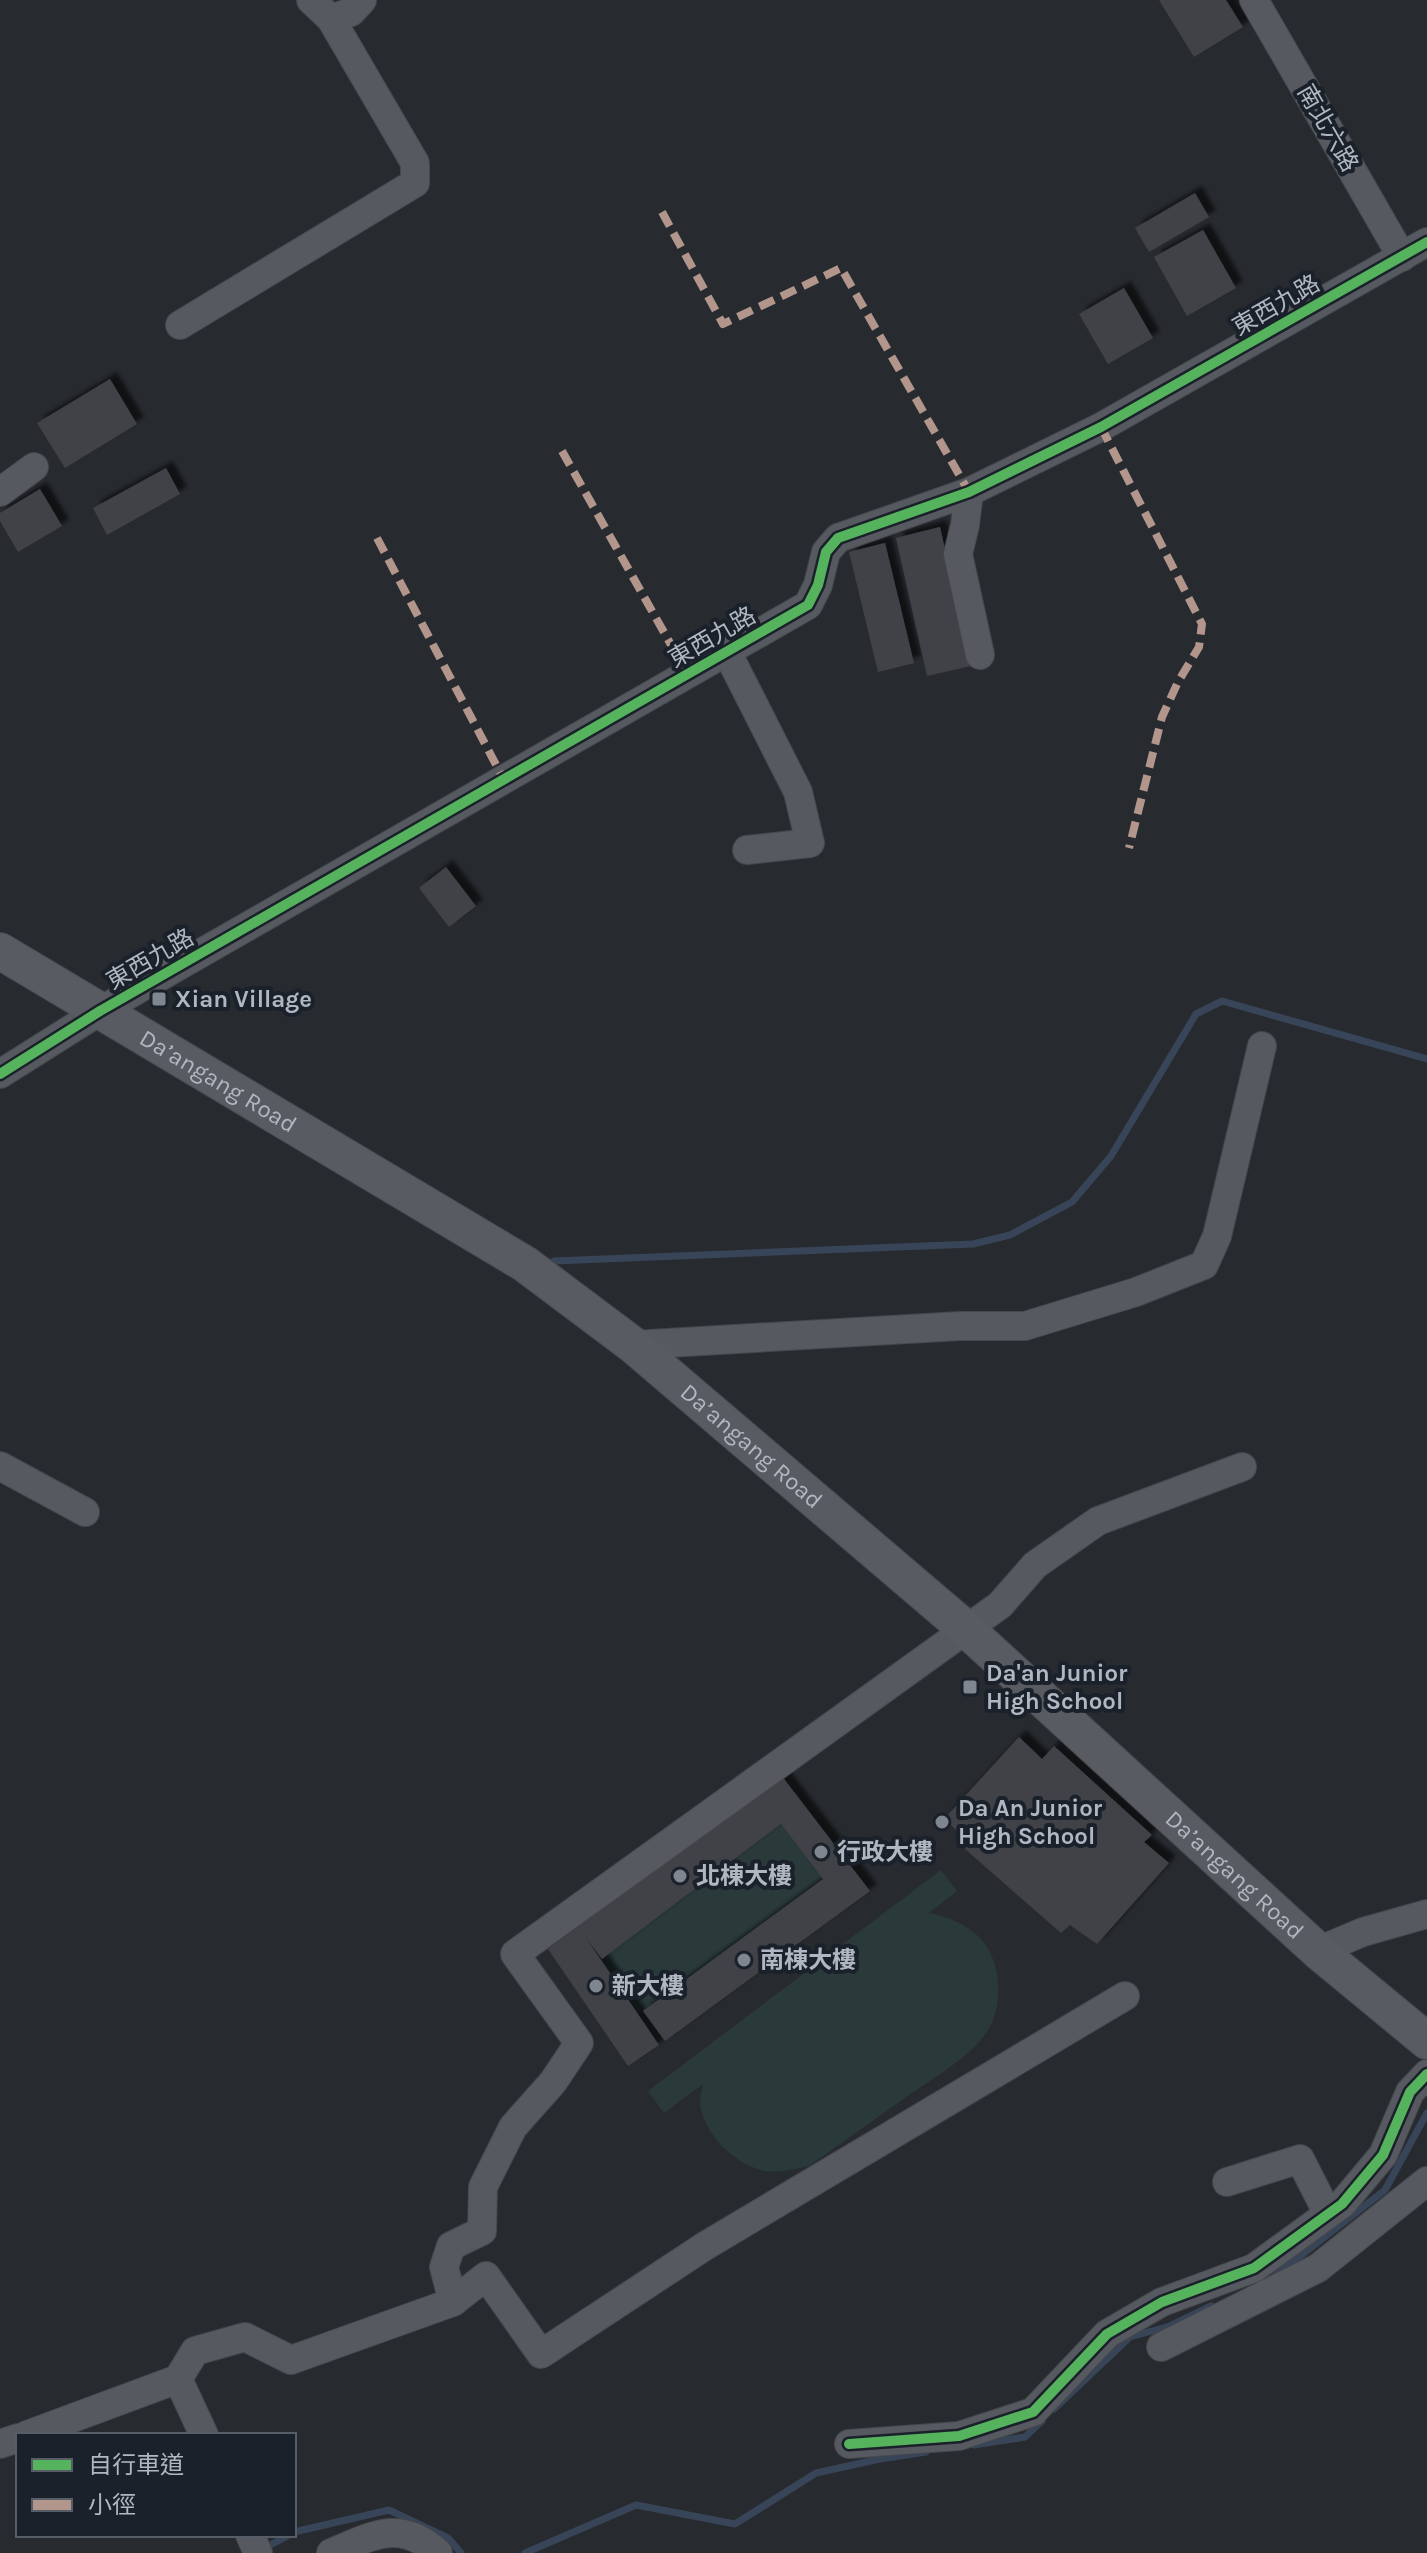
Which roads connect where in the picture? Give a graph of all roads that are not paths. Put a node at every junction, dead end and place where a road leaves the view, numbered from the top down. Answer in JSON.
{"nodes":[{"id":1,"x":362,"y":0,"type":"edge"},
{"id":2,"x":1266,"y":4,"type":"edge"},
{"id":3,"x":321,"y":10,"type":"edge"},
{"id":4,"x":1427,"y":242,"type":"edge"},
{"id":5,"x":1402,"y":257,"type":"junction"},
{"id":6,"x":180,"y":325,"type":"dead end"},
{"id":7,"x":34,"y":467,"type":"dead end"},
{"id":8,"x":0,"y":492,"type":"edge"},
{"id":9,"x":969,"y":492,"type":"junction"},
{"id":10,"x":727,"y":652,"type":"junction"},
{"id":11,"x":980,"y":655,"type":"dead end"},
{"id":12,"x":747,"y":850,"type":"dead end"},
{"id":13,"x":0,"y":951,"type":"edge"},
{"id":14,"x":100,"y":1011,"type":"junction"},
{"id":15,"x":1262,"y":1046,"type":"dead end"},
{"id":16,"x":0,"y":1074,"type":"edge"},
{"id":17,"x":633,"y":1345,"type":"junction"},
{"id":18,"x":0,"y":1466,"type":"edge"},
{"id":19,"x":1242,"y":1467,"type":"dead end"},
{"id":20,"x":85,"y":1512,"type":"dead end"},
{"id":21,"x":966,"y":1629,"type":"junction"},
{"id":22,"x":1427,"y":1914,"type":"edge"},
{"id":23,"x":1318,"y":1951,"type":"junction"},
{"id":24,"x":1125,"y":1996,"type":"dead end"},
{"id":25,"x":1427,"y":2041,"type":"edge"},
{"id":26,"x":1427,"y":2074,"type":"edge"},
{"id":27,"x":1427,"y":2181,"type":"edge"},
{"id":28,"x":1227,"y":2182,"type":"dead end"},
{"id":29,"x":1328,"y":2214,"type":"junction"},
{"id":30,"x":453,"y":2302,"type":"junction"},
{"id":31,"x":1161,"y":2347,"type":"dead end"},
{"id":32,"x":178,"y":2379,"type":"junction"},
{"id":33,"x":32,"y":2433,"type":"edge"},
{"id":34,"x":203,"y":2433,"type":"edge"},
{"id":35,"x":849,"y":2444,"type":"dead end"},
{"id":36,"x":331,"y":2553,"type":"edge"},
{"id":37,"x":438,"y":2553,"type":"edge"}],
"edges":[{"from":1,"to":3,"type":"street"},
{"from":2,"to":5,"type":"street","name":"南北六路"},
{"from":3,"to":6,"type":"street"},
{"from":4,"to":5,"type":"street","name":"東西九路"},
{"from":5,"to":9,"type":"street","name":"東西九路"},
{"from":7,"to":8,"type":"street"},
{"from":9,"to":10,"type":"street","name":"東西九路"},
{"from":9,"to":11,"type":"street"},
{"from":10,"to":12,"type":"street"},
{"from":10,"to":14,"type":"street","name":"東西九路"},
{"from":13,"to":14,"type":"main road","name":"Da’angang Road"},
{"from":14,"to":16,"type":"street","name":"東西九路"},
{"from":14,"to":17,"type":"main road","name":"Da’angang Road"},
{"from":15,"to":17,"type":"street"},
{"from":17,"to":21,"type":"main road","name":"Da’angang Road"},
{"from":18,"to":20,"type":"street"},
{"from":19,"to":21,"type":"street"},
{"from":21,"to":23,"type":"main road","name":"Da’angang Road"},
{"from":21,"to":30,"type":"street"},
{"from":22,"to":23,"type":"street"},
{"from":23,"to":25,"type":"main road","name":"Da’angang Road"},
{"from":24,"to":30,"type":"street"},
{"from":26,"to":29,"type":"street"},
{"from":27,"to":31,"type":"street"},
{"from":28,"to":29,"type":"street"},
{"from":29,"to":35,"type":"street"},
{"from":30,"to":32,"type":"street"},
{"from":32,"to":33,"type":"street"},
{"from":32,"to":34,"type":"street"},
{"from":36,"to":37,"type":"street"}]}
